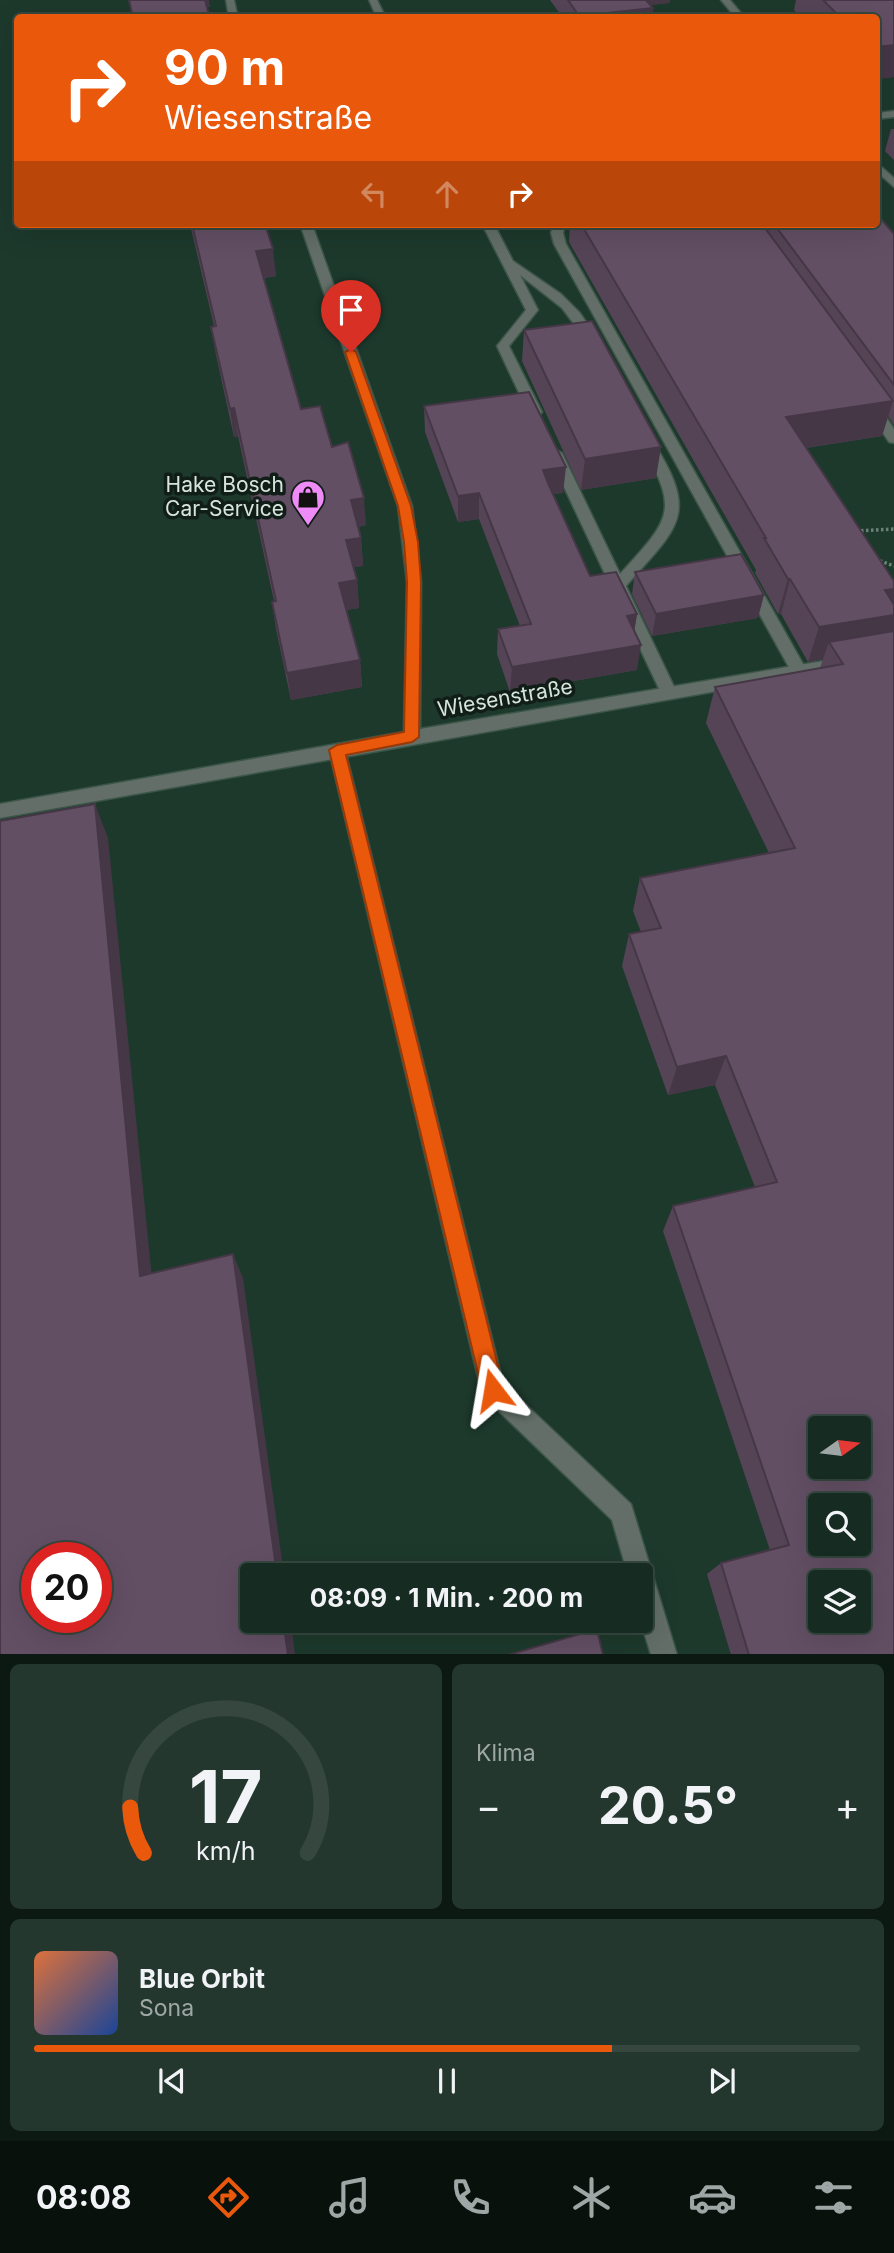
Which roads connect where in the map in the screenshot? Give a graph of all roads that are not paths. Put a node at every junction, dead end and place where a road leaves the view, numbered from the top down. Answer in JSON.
{"nodes":[{"id":1,"x":725,"y":0,"type":"edge"},
{"id":2,"x":737,"y":14,"type":"edge"},
{"id":3,"x":880,"y":169,"type":"edge"},
{"id":4,"x":894,"y":184,"type":"edge"},
{"id":5,"x":307,"y":228,"type":"edge"},
{"id":6,"x":490,"y":228,"type":"edge"},
{"id":7,"x":558,"y":228,"type":"edge"},
{"id":8,"x":508,"y":263,"type":"junction"},
{"id":9,"x":600,"y":354,"type":"edge"},
{"id":10,"x":868,"y":401,"type":"edge"},
{"id":11,"x":639,"y":428,"type":"edge"},
{"id":12,"x":894,"y":439,"type":"edge"},
{"id":13,"x":618,"y":585,"type":"junction"},
{"id":14,"x":853,"y":662,"type":"edge"},
{"id":15,"x":799,"y":671,"type":"junction"},
{"id":16,"x":669,"y":693,"type":"junction"},
{"id":17,"x":412,"y":737,"type":"junction"},
{"id":18,"x":337,"y":750,"type":"junction"},
{"id":19,"x":0,"y":811,"type":"edge"},
{"id":20,"x":664,"y":1654,"type":"edge"}],
"edges":[{"from":1,"to":2,"type":"street"},
{"from":3,"to":4,"type":"street"},
{"from":5,"to":17,"type":"street"},
{"from":6,"to":8,"type":"street"},
{"from":7,"to":15,"type":"street"},
{"from":8,"to":9,"type":"street"},
{"from":8,"to":13,"type":"street"},
{"from":10,"to":12,"type":"street"},
{"from":11,"to":13,"type":"street"},
{"from":13,"to":16,"type":"street"},
{"from":14,"to":15,"type":"street","name":"Wiesenstraße"},
{"from":15,"to":16,"type":"street","name":"Wiesenstraße"},
{"from":16,"to":17,"type":"street","name":"Wiesenstraße"},
{"from":17,"to":18,"type":"street","name":"Wiesenstraße"},
{"from":18,"to":19,"type":"street","name":"Wiesenstraße"},
{"from":18,"to":20,"type":"street"}]}
